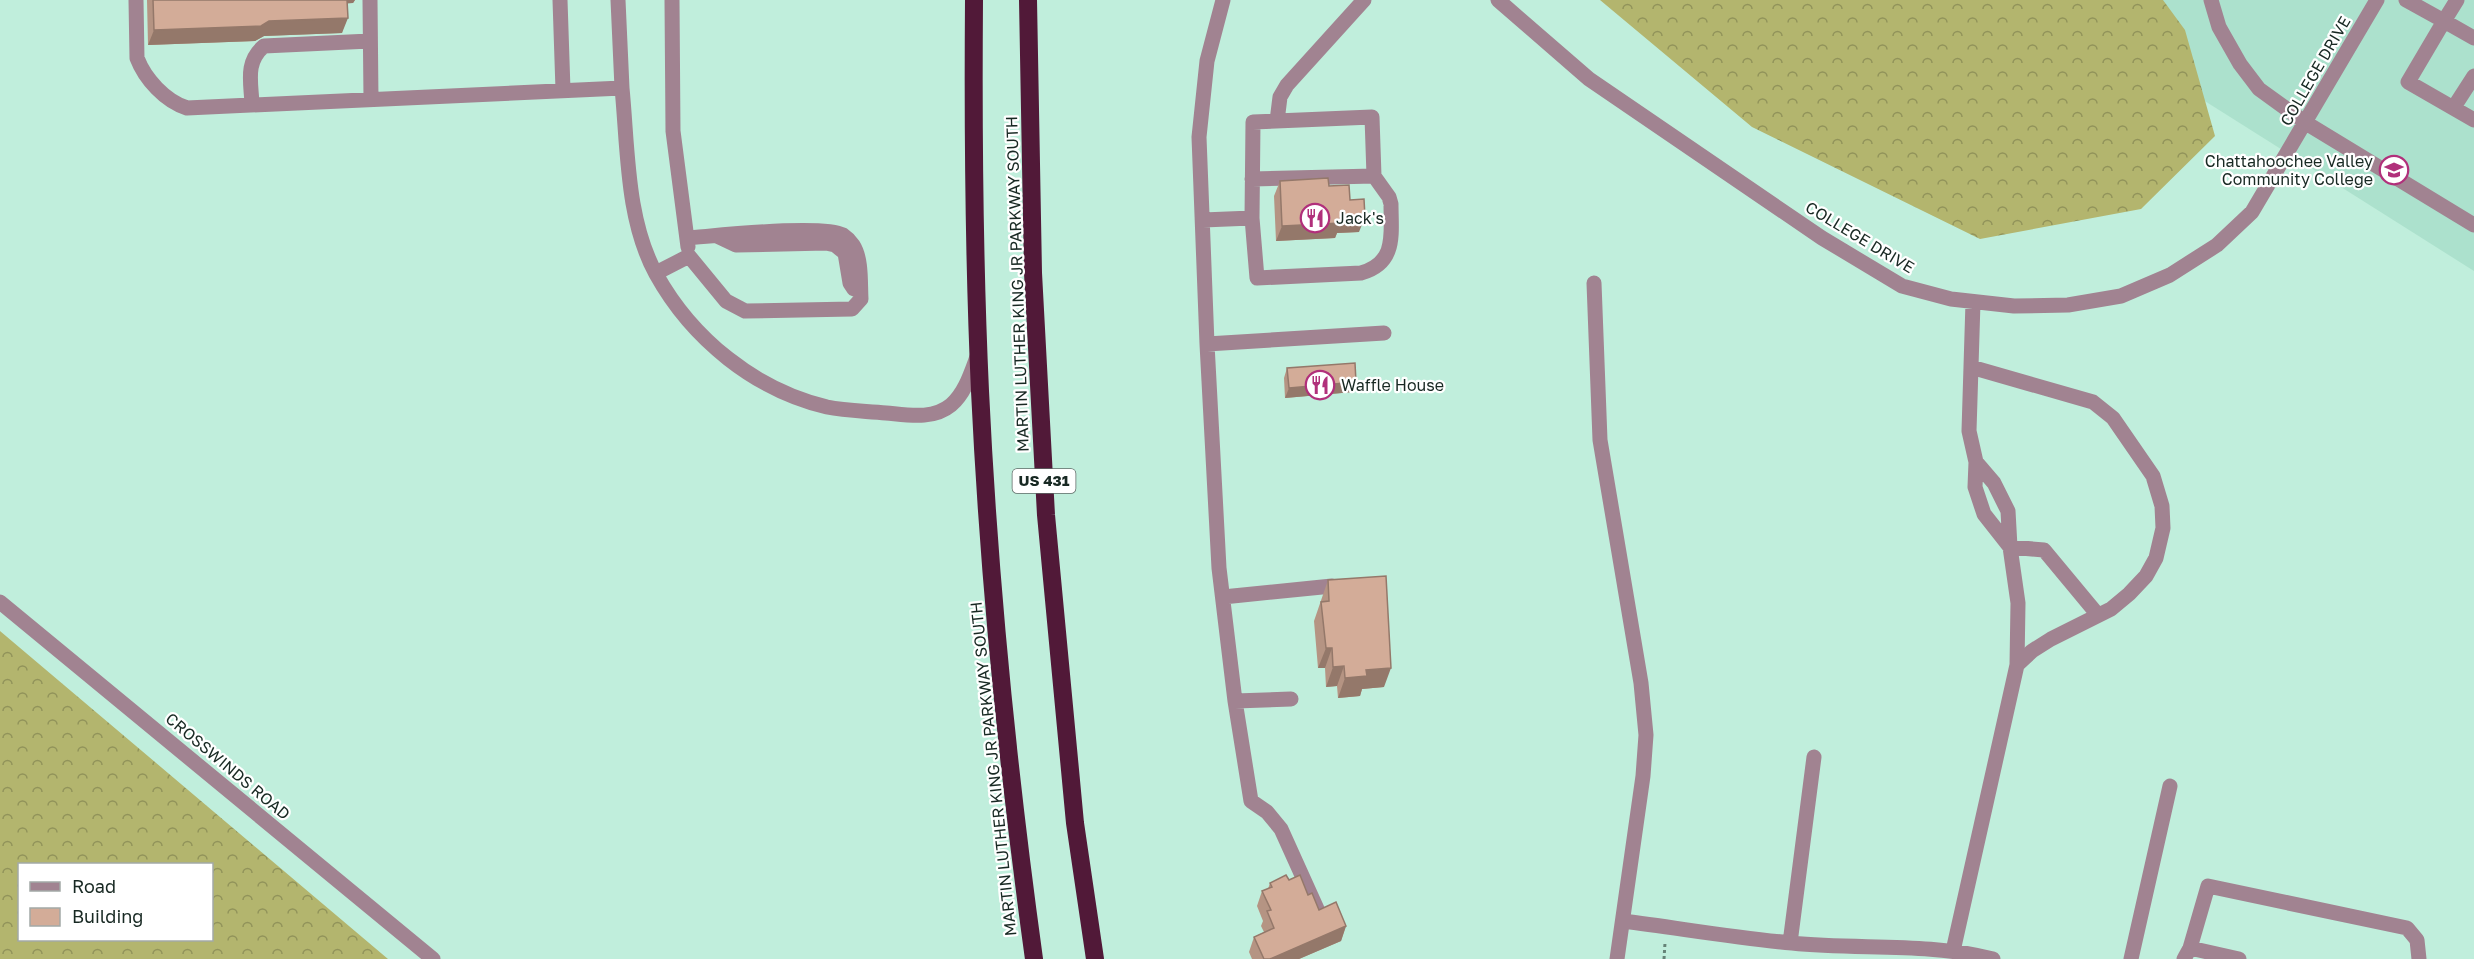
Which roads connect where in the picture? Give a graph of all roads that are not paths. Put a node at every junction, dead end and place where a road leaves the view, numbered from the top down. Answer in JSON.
{"nodes":[{"id":1,"x":136,"y":0,"type":"edge"},
{"id":2,"x":370,"y":0,"type":"edge"},
{"id":3,"x":560,"y":0,"type":"edge"},
{"id":4,"x":618,"y":0,"type":"edge"},
{"id":5,"x":672,"y":0,"type":"edge"},
{"id":6,"x":974,"y":0,"type":"edge"},
{"id":7,"x":1028,"y":0,"type":"edge"},
{"id":8,"x":1223,"y":0,"type":"edge"},
{"id":9,"x":1364,"y":0,"type":"edge"},
{"id":10,"x":1498,"y":0,"type":"edge"},
{"id":11,"x":2211,"y":0,"type":"edge"},
{"id":12,"x":2377,"y":0,"type":"edge"},
{"id":13,"x":2406,"y":0,"type":"edge"},
{"id":14,"x":2457,"y":0,"type":"edge"},
{"id":15,"x":2444,"y":21,"type":"junction"},
{"id":16,"x":2474,"y":38,"type":"edge"},
{"id":17,"x":370,"y":41,"type":"junction"},
{"id":18,"x":2474,"y":76,"type":"edge"},
{"id":19,"x":622,"y":88,"type":"junction"},
{"id":20,"x":563,"y":90,"type":"junction"},
{"id":21,"x":371,"y":99,"type":"junction"},
{"id":22,"x":252,"y":104,"type":"junction"},
{"id":23,"x":2454,"y":107,"type":"junction"},
{"id":24,"x":2474,"y":120,"type":"edge"},
{"id":25,"x":1277,"y":122,"type":"junction"},
{"id":26,"x":2306,"y":123,"type":"junction"},
{"id":27,"x":1374,"y":176,"type":"junction"},
{"id":28,"x":1252,"y":179,"type":"junction"},
{"id":29,"x":1252,"y":218,"type":"junction"},
{"id":30,"x":1203,"y":220,"type":"junction"},
{"id":31,"x":2474,"y":225,"type":"edge"},
{"id":32,"x":687,"y":238,"type":"junction"},
{"id":33,"x":688,"y":256,"type":"junction"},
{"id":34,"x":656,"y":273,"type":"junction"},
{"id":35,"x":1594,"y":283,"type":"dead end"},
{"id":36,"x":1973,"y":302,"type":"junction"},
{"id":37,"x":1384,"y":333,"type":"dead end"},
{"id":38,"x":1207,"y":344,"type":"junction"},
{"id":39,"x":978,"y":354,"type":"junction"},
{"id":40,"x":1971,"y":367,"type":"junction"},
{"id":41,"x":1976,"y":462,"type":"junction"},
{"id":42,"x":2010,"y":547,"type":"junction"},
{"id":43,"x":1332,"y":586,"type":"edge"},
{"id":44,"x":1222,"y":597,"type":"junction"},
{"id":45,"x":0,"y":602,"type":"edge"},
{"id":46,"x":2098,"y":615,"type":"junction"},
{"id":47,"x":2017,"y":665,"type":"junction"},
{"id":48,"x":1291,"y":699,"type":"dead end"},
{"id":49,"x":1235,"y":701,"type":"junction"},
{"id":50,"x":1814,"y":757,"type":"dead end"},
{"id":51,"x":2170,"y":786,"type":"dead end"},
{"id":52,"x":1318,"y":911,"type":"edge"},
{"id":53,"x":1623,"y":921,"type":"junction"},
{"id":54,"x":1790,"y":943,"type":"junction"},
{"id":55,"x":1953,"y":951,"type":"junction"},
{"id":56,"x":2187,"y":954,"type":"edge"},
{"id":57,"x":433,"y":959,"type":"edge"},
{"id":58,"x":1034,"y":959,"type":"edge"},
{"id":59,"x":1095,"y":959,"type":"edge"},
{"id":60,"x":1617,"y":959,"type":"edge"},
{"id":61,"x":1993,"y":959,"type":"edge"},
{"id":62,"x":2131,"y":959,"type":"edge"},
{"id":63,"x":2239,"y":959,"type":"edge"},
{"id":64,"x":2419,"y":959,"type":"edge"}],
"edges":[{"from":1,"to":22,"type":"street"},
{"from":2,"to":17,"type":"street"},
{"from":3,"to":20,"type":"street"},
{"from":4,"to":19,"type":"street"},
{"from":5,"to":32,"type":"street"},
{"from":6,"to":39,"type":"highway","name":"MARTIN LUTHER KING JR PARKWAY SOUTH"},
{"from":7,"to":59,"type":"highway","name":"MARTIN LUTHER KING JR PARKWAY SOUTH","number":"US 431"},
{"from":8,"to":30,"type":"street"},
{"from":9,"to":25,"type":"street"},
{"from":10,"to":36,"type":"street","name":"COLLEGE DRIVE"},
{"from":11,"to":26,"type":"street"},
{"from":12,"to":26,"type":"street","name":"COLLEGE DRIVE"},
{"from":13,"to":15,"type":"street"},
{"from":14,"to":15,"type":"street"},
{"from":15,"to":16,"type":"street"},
{"from":15,"to":23,"type":"street"},
{"from":17,"to":21,"type":"street"},
{"from":17,"to":22,"type":"street"},
{"from":18,"to":23,"type":"street"},
{"from":19,"to":20,"type":"street"},
{"from":19,"to":34,"type":"street"},
{"from":20,"to":21,"type":"street"},
{"from":21,"to":22,"type":"street"},
{"from":23,"to":24,"type":"street"},
{"from":25,"to":27,"type":"street"},
{"from":25,"to":28,"type":"street"},
{"from":26,"to":31,"type":"street"},
{"from":26,"to":36,"type":"street","name":"COLLEGE DRIVE"},
{"from":27,"to":28,"type":"street"},
{"from":27,"to":29,"type":"street"},
{"from":28,"to":29,"type":"street"},
{"from":29,"to":30,"type":"street"},
{"from":30,"to":38,"type":"street"},
{"from":32,"to":33,"type":"street"},
{"from":32,"to":33,"type":"street"},
{"from":33,"to":34,"type":"street"},
{"from":34,"to":39,"type":"street"},
{"from":35,"to":53,"type":"street"},
{"from":36,"to":40,"type":"street"},
{"from":37,"to":38,"type":"street"},
{"from":38,"to":44,"type":"street"},
{"from":39,"to":58,"type":"highway","name":"MARTIN LUTHER KING JR PARKWAY SOUTH"},
{"from":40,"to":41,"type":"street"},
{"from":40,"to":46,"type":"street"},
{"from":41,"to":42,"type":"street"},
{"from":41,"to":42,"type":"street"},
{"from":42,"to":46,"type":"street"},
{"from":42,"to":47,"type":"street"},
{"from":43,"to":44,"type":"street"},
{"from":44,"to":49,"type":"street"},
{"from":45,"to":57,"type":"street","name":"CROSSWINDS ROAD"},
{"from":46,"to":47,"type":"street"},
{"from":47,"to":55,"type":"street"},
{"from":48,"to":49,"type":"street"},
{"from":49,"to":52,"type":"street"},
{"from":50,"to":54,"type":"street"},
{"from":51,"to":62,"type":"street"},
{"from":53,"to":54,"type":"street"},
{"from":53,"to":60,"type":"street"},
{"from":54,"to":55,"type":"street"},
{"from":55,"to":61,"type":"street"},
{"from":56,"to":63,"type":"street"},
{"from":56,"to":64,"type":"street"}]}
